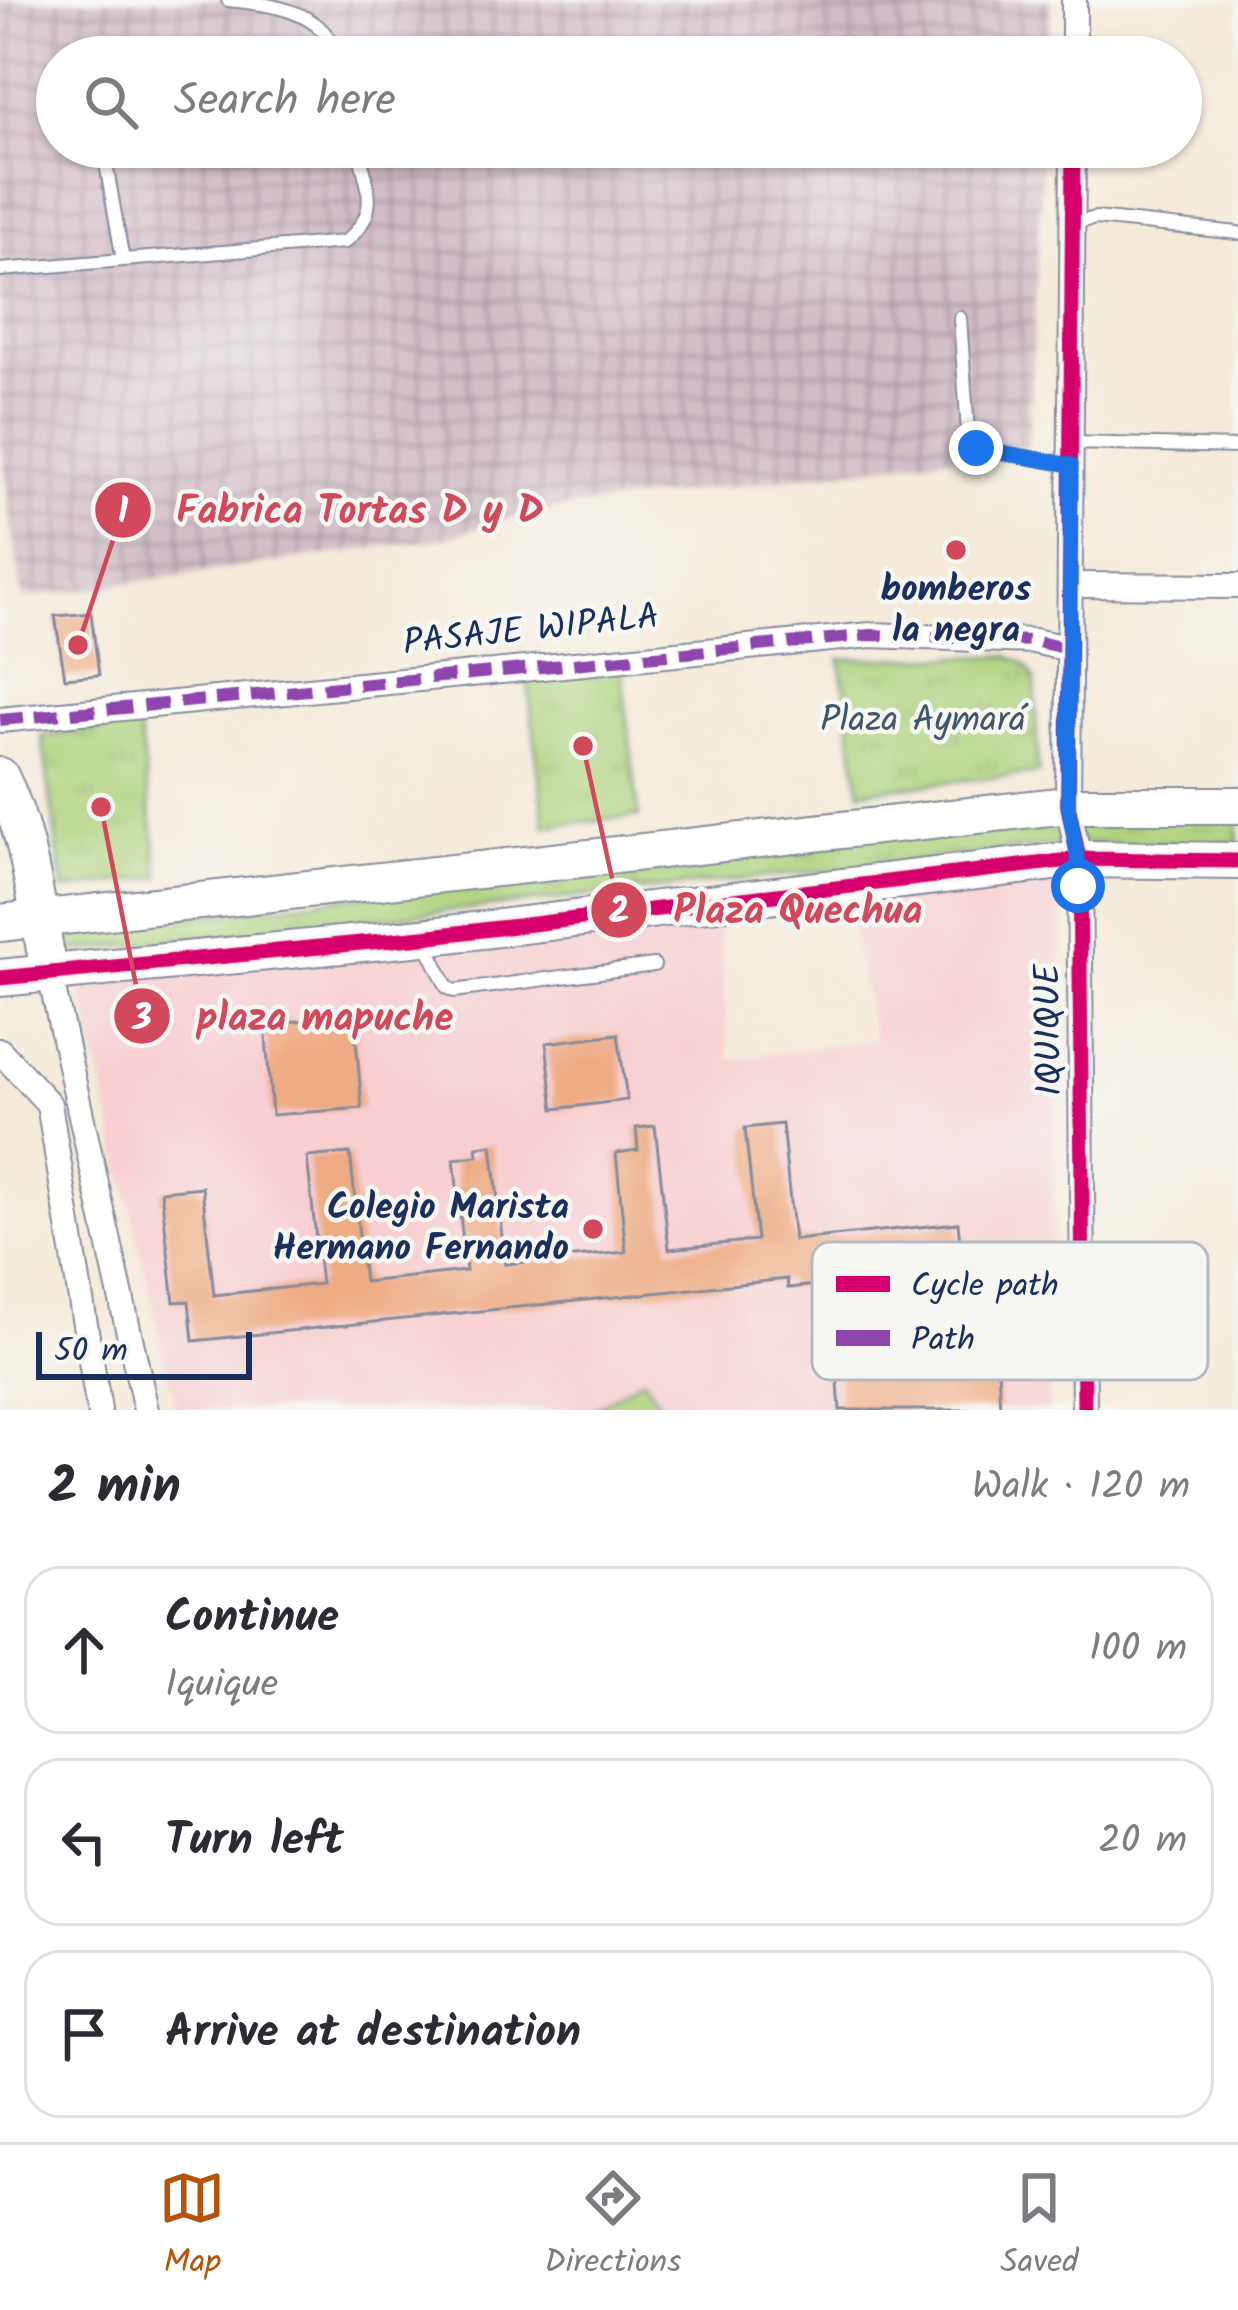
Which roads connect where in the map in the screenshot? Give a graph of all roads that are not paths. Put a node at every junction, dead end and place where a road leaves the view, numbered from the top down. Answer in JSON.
{"nodes":[{"id":1,"x":228,"y":0,"type":"edge"},
{"id":2,"x":1074,"y":0,"type":"edge"},
{"id":3,"x":325,"y":36,"type":"edge"},
{"id":4,"x":1074,"y":36,"type":"edge"},
{"id":5,"x":107,"y":168,"type":"edge"},
{"id":6,"x":363,"y":168,"type":"edge"},
{"id":7,"x":1073,"y":168,"type":"edge"},
{"id":8,"x":1072,"y":223,"type":"junction"},
{"id":9,"x":1238,"y":232,"type":"edge"},
{"id":10,"x":123,"y":260,"type":"junction"},
{"id":11,"x":0,"y":270,"type":"edge"},
{"id":12,"x":960,"y":318,"type":"dead end"},
{"id":13,"x":1238,"y":446,"type":"edge"},
{"id":14,"x":1071,"y":454,"type":"junction"},
{"id":15,"x":1070,"y":585,"type":"junction"},
{"id":16,"x":1238,"y":586,"type":"edge"},
{"id":17,"x":1069,"y":649,"type":"junction"},
{"id":18,"x":0,"y":720,"type":"edge"},
{"id":19,"x":0,"y":776,"type":"edge"},
{"id":20,"x":1068,"y":805,"type":"junction"},
{"id":21,"x":1238,"y":805,"type":"edge"},
{"id":22,"x":1078,"y":860,"type":"junction"},
{"id":23,"x":1238,"y":861,"type":"edge"},
{"id":24,"x":38,"y":920,"type":"junction"},
{"id":25,"x":0,"y":923,"type":"edge"},
{"id":26,"x":423,"y":937,"type":"junction"},
{"id":27,"x":654,"y":965,"type":"dead end"},
{"id":28,"x":50,"y":975,"type":"junction"},
{"id":29,"x":0,"y":978,"type":"edge"},
{"id":30,"x":0,"y":1051,"type":"edge"},
{"id":31,"x":1082,"y":1242,"type":"edge"},
{"id":32,"x":1084,"y":1380,"type":"edge"},
{"id":33,"x":99,"y":1410,"type":"edge"},
{"id":34,"x":146,"y":1410,"type":"edge"},
{"id":35,"x":1084,"y":1410,"type":"edge"}],
"edges":[{"from":1,"to":3,"type":"lane"},
{"from":2,"to":4,"type":"street"},
{"from":5,"to":10,"type":"lane"},
{"from":6,"to":10,"type":"lane"},
{"from":7,"to":8,"type":"street","name":"IQUIQUE"},
{"from":8,"to":9,"type":"lane"},
{"from":8,"to":14,"type":"street","name":"IQUIQUE"},
{"from":10,"to":11,"type":"lane"},
{"from":12,"to":14,"type":"lane"},
{"from":13,"to":14,"type":"lane"},
{"from":14,"to":15,"type":"street","name":"IQUIQUE"},
{"from":15,"to":16,"type":"street"},
{"from":15,"to":17,"type":"street","name":"IQUIQUE"},
{"from":17,"to":18,"type":"street","name":"PASAJE WIPALA"},
{"from":17,"to":20,"type":"street","name":"IQUIQUE"},
{"from":19,"to":24,"type":"street"},
{"from":20,"to":21,"type":"street"},
{"from":20,"to":22,"type":"street","name":"IQUIQUE"},
{"from":20,"to":24,"type":"street"},
{"from":22,"to":23,"type":"street"},
{"from":22,"to":26,"type":"street"},
{"from":22,"to":31,"type":"street","name":"IQUIQUE"},
{"from":24,"to":25,"type":"street"},
{"from":24,"to":28,"type":"street"},
{"from":26,"to":27,"type":"lane"},
{"from":26,"to":28,"type":"street"},
{"from":28,"to":29,"type":"street"},
{"from":28,"to":34,"type":"street"},
{"from":30,"to":33,"type":"street"},
{"from":32,"to":35,"type":"street","name":"IQUIQUE"}]}
